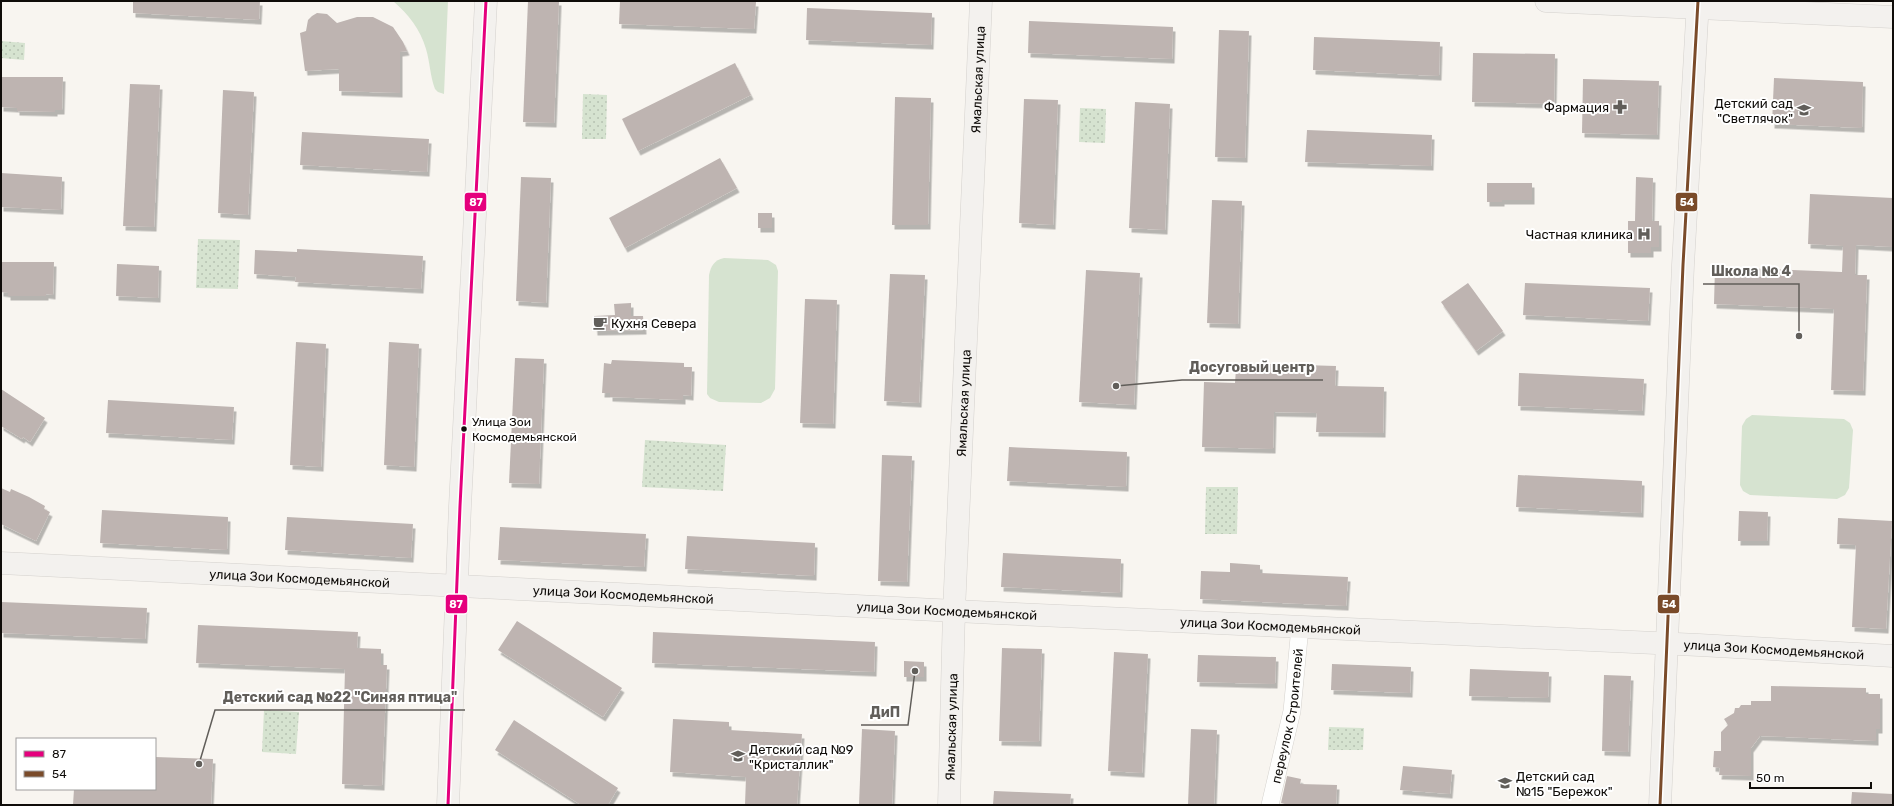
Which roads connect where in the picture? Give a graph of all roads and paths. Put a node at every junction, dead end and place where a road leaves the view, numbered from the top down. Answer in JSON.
{"nodes":[{"id":1,"x":486,"y":1,"type":"edge"},
{"id":2,"x":981,"y":1,"type":"edge"},
{"id":3,"x":1546,"y":1,"type":"edge"},
{"id":4,"x":1697,"y":4,"type":"edge"},
{"id":5,"x":1893,"y":17,"type":"edge"},
{"id":6,"x":1,"y":563,"type":"edge"},
{"id":7,"x":456,"y":586,"type":"junction"},
{"id":8,"x":954,"y":611,"type":"junction"},
{"id":9,"x":1300,"y":627,"type":"junction"},
{"id":10,"x":1668,"y":644,"type":"junction"},
{"id":11,"x":1893,"y":656,"type":"edge"},
{"id":12,"x":448,"y":805,"type":"edge"},
{"id":13,"x":949,"y":805,"type":"edge"},
{"id":14,"x":1270,"y":805,"type":"edge"},
{"id":15,"x":1660,"y":805,"type":"edge"}],
"edges":[{"from":1,"to":7,"type":"street"},
{"from":2,"to":8,"type":"street","name":"Ямальская улица"},
{"from":3,"to":4,"type":"street"},
{"from":4,"to":5,"type":"street"},
{"from":4,"to":10,"type":"street"},
{"from":6,"to":7,"type":"street","name":"улица Зои Космодемьянской"},
{"from":7,"to":8,"type":"street","name":"улица Зои Космодемьянской"},
{"from":7,"to":12,"type":"street"},
{"from":8,"to":9,"type":"street","name":"улица Зои Космодемьянской"},
{"from":8,"to":13,"type":"street","name":"Ямальская улица"},
{"from":9,"to":10,"type":"street","name":"улица Зои Космодемьянской"},
{"from":9,"to":14,"type":"street","name":"переулок Строителей"},
{"from":10,"to":11,"type":"street","name":"улица Зои Космодемьянской"},
{"from":10,"to":15,"type":"street"}]}
